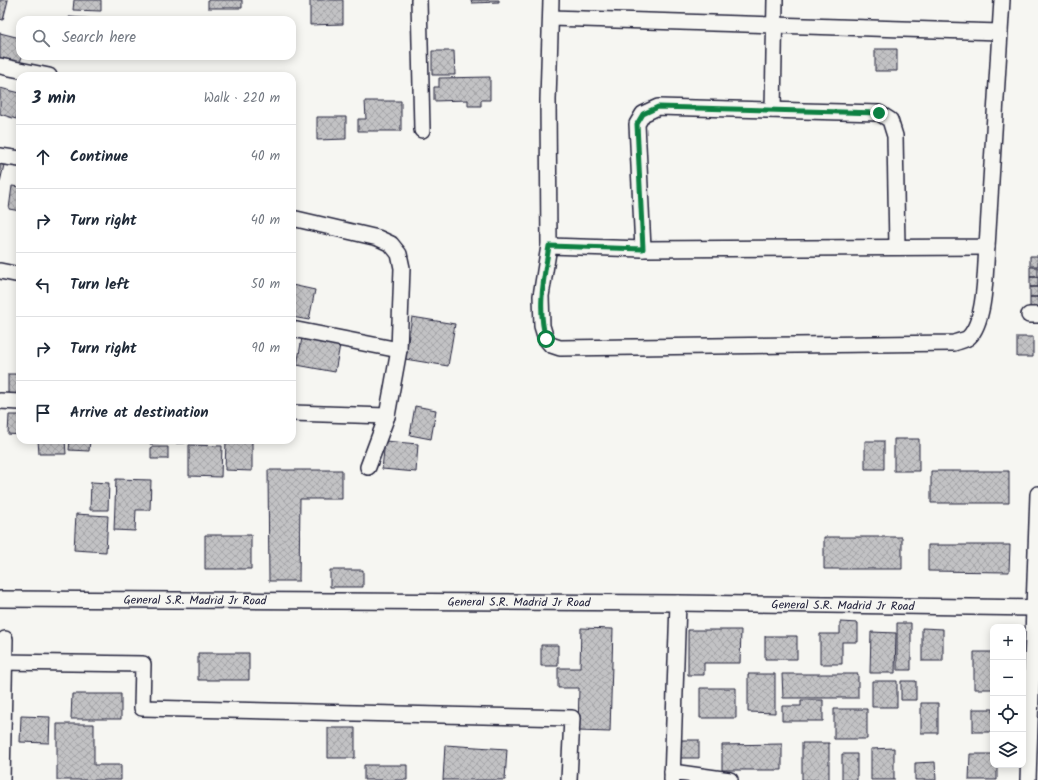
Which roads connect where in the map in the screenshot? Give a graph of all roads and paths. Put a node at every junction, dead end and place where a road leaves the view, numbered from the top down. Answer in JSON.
{"nodes":[{"id":1,"x":419,"y":0,"type":"edge"},
{"id":2,"x":551,"y":0,"type":"edge"},
{"id":3,"x":775,"y":0,"type":"edge"},
{"id":4,"x":1002,"y":0,"type":"edge"},
{"id":5,"x":551,"y":18,"type":"junction"},
{"id":6,"x":775,"y":24,"type":"junction"},
{"id":7,"x":1000,"y":32,"type":"junction"},
{"id":8,"x":0,"y":66,"type":"edge"},
{"id":9,"x":29,"y":72,"type":"edge"},
{"id":10,"x":773,"y":110,"type":"junction"},
{"id":11,"x":422,"y":130,"type":"dead end"},
{"id":12,"x":0,"y":156,"type":"edge"},
{"id":13,"x":16,"y":158,"type":"edge"},
{"id":14,"x":296,"y":219,"type":"edge"},
{"id":15,"x":549,"y":246,"type":"junction"},
{"id":16,"x":897,"y":247,"type":"junction"},
{"id":17,"x":987,"y":247,"type":"junction"},
{"id":18,"x":643,"y":249,"type":"junction"},
{"id":19,"x":0,"y":271,"type":"edge"},
{"id":20,"x":16,"y":275,"type":"edge"},
{"id":21,"x":296,"y":330,"type":"edge"},
{"id":22,"x":399,"y":350,"type":"junction"},
{"id":23,"x":0,"y":401,"type":"edge"},
{"id":24,"x":16,"y":402,"type":"edge"},
{"id":25,"x":296,"y":413,"type":"edge"},
{"id":26,"x":387,"y":416,"type":"junction"},
{"id":27,"x":368,"y":467,"type":"dead end"},
{"id":28,"x":1038,"y":494,"type":"edge"},
{"id":29,"x":0,"y":599,"type":"edge"},
{"id":30,"x":678,"y":603,"type":"junction"},
{"id":31,"x":1036,"y":608,"type":"edge"},
{"id":32,"x":5,"y":639,"type":"dead end"},
{"id":33,"x":2,"y":662,"type":"edge"},
{"id":34,"x":1035,"y":727,"type":"edge"},
{"id":35,"x":672,"y":776,"type":"edge"},
{"id":36,"x":2,"y":780,"type":"edge"},
{"id":37,"x":569,"y":780,"type":"edge"},
{"id":38,"x":730,"y":780,"type":"edge"},
{"id":39,"x":1028,"y":780,"type":"edge"}],
"edges":[{"from":1,"to":11,"type":"street"},
{"from":2,"to":5,"type":"street"},
{"from":3,"to":6,"type":"street"},
{"from":4,"to":7,"type":"street"},
{"from":5,"to":6,"type":"street"},
{"from":5,"to":15,"type":"street"},
{"from":6,"to":7,"type":"street"},
{"from":6,"to":10,"type":"street"},
{"from":7,"to":17,"type":"street"},
{"from":8,"to":9,"type":"street"},
{"from":10,"to":16,"type":"street"},
{"from":10,"to":18,"type":"street"},
{"from":12,"to":13,"type":"street"},
{"from":14,"to":22,"type":"street"},
{"from":15,"to":17,"type":"street"},
{"from":15,"to":18,"type":"street"},
{"from":16,"to":17,"type":"street"},
{"from":16,"to":18,"type":"street"},
{"from":19,"to":20,"type":"street"},
{"from":21,"to":22,"type":"street"},
{"from":22,"to":26,"type":"street"},
{"from":23,"to":24,"type":"street"},
{"from":25,"to":26,"type":"street"},
{"from":26,"to":27,"type":"street"},
{"from":28,"to":31,"type":"street"},
{"from":29,"to":30,"type":"street","name":"General S.R. Madrid Jr Road"},
{"from":30,"to":31,"type":"street","name":"General S.R. Madrid Jr Road"},
{"from":30,"to":35,"type":"street"},
{"from":31,"to":34,"type":"street"},
{"from":32,"to":33,"type":"street"},
{"from":33,"to":36,"type":"street"},
{"from":33,"to":37,"type":"street"},
{"from":34,"to":39,"type":"street"},
{"from":35,"to":38,"type":"street"}]}
